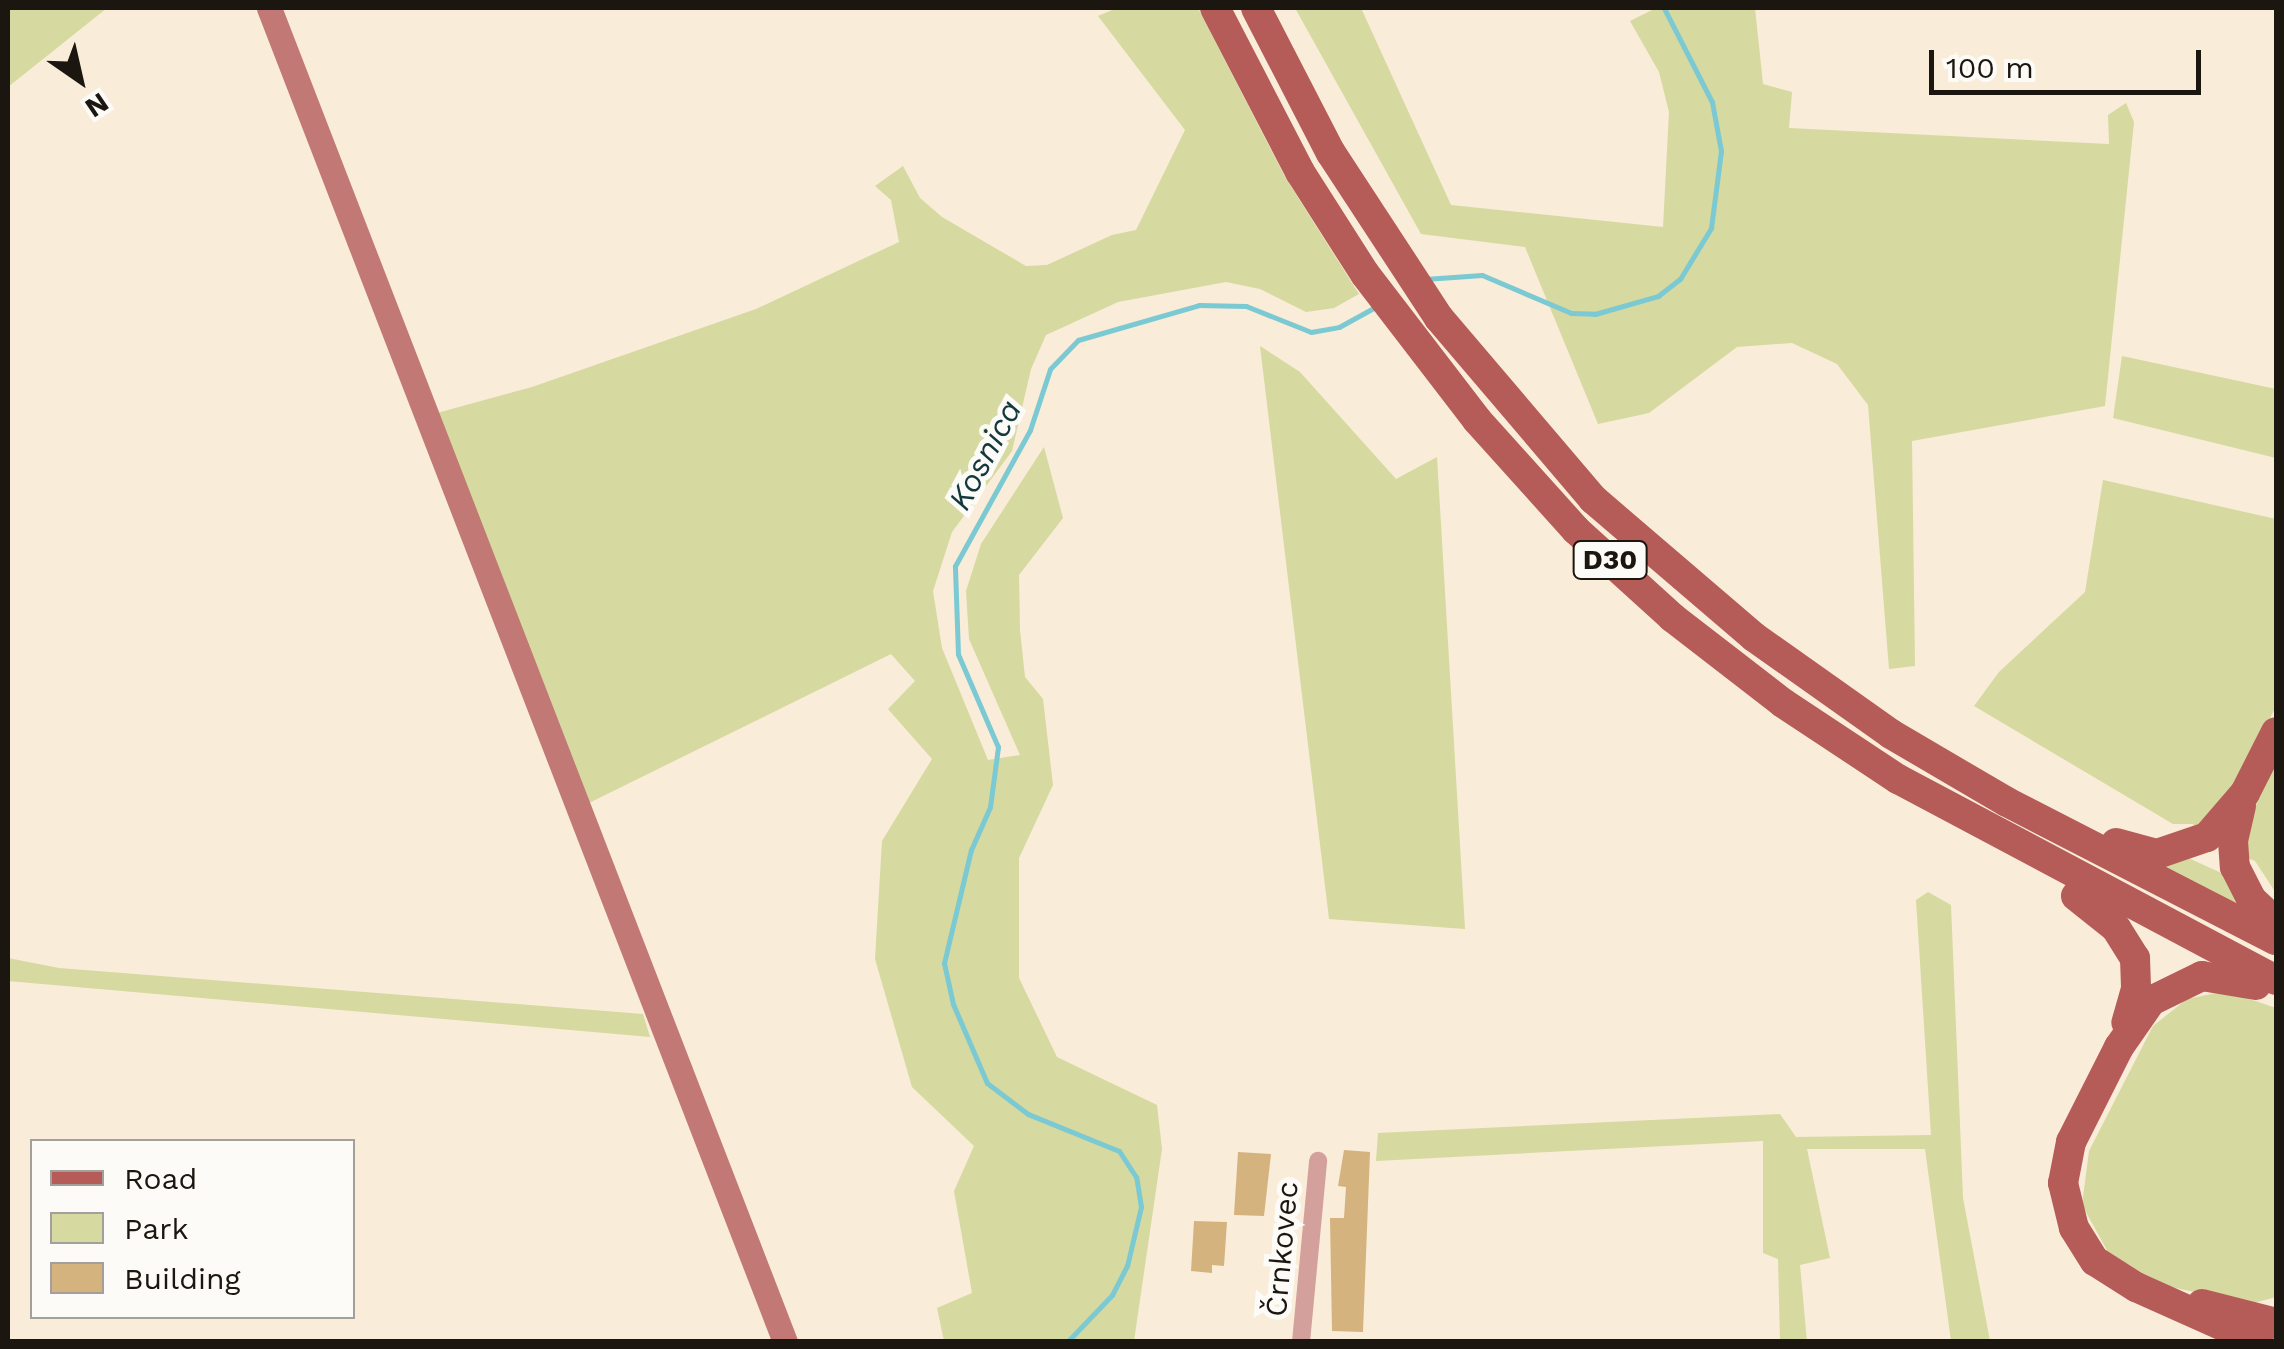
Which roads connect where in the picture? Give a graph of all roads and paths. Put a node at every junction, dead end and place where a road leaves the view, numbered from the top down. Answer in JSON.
{"nodes":[{"id":1,"x":268,"y":8,"type":"edge"},
{"id":2,"x":1215,"y":8,"type":"edge"},
{"id":3,"x":1256,"y":8,"type":"edge"},
{"id":4,"x":2276,"y":732,"type":"edge"},
{"id":5,"x":2245,"y":794,"type":"junction"},
{"id":6,"x":2042,"y":820,"type":"junction"},
{"id":7,"x":2016,"y":846,"type":"junction"},
{"id":8,"x":2276,"y":922,"type":"edge"},
{"id":9,"x":2276,"y":940,"type":"edge"},
{"id":10,"x":2276,"y":980,"type":"edge"},
{"id":11,"x":2276,"y":995,"type":"edge"},
{"id":12,"x":2119,"y":1047,"type":"junction"},
{"id":13,"x":1318,"y":1161,"type":"dead end"},
{"id":14,"x":2266,"y":1322,"type":"edge"},
{"id":15,"x":784,"y":1342,"type":"edge"},
{"id":16,"x":1301,"y":1342,"type":"edge"}],
"edges":[{"from":1,"to":15,"type":"main road"},
{"from":2,"to":7,"type":"main road","number":"D30"},
{"from":3,"to":6,"type":"main road","number":"D30"},
{"from":4,"to":5,"type":"main road"},
{"from":5,"to":6,"type":"main road"},
{"from":5,"to":8,"type":"main road"},
{"from":6,"to":9,"type":"main road","number":"D30"},
{"from":7,"to":10,"type":"main road","number":"D30"},
{"from":7,"to":12,"type":"main road"},
{"from":11,"to":12,"type":"main road"},
{"from":12,"to":14,"type":"main road"},
{"from":13,"to":16,"type":"street","name":"Črnkovec"}]}
